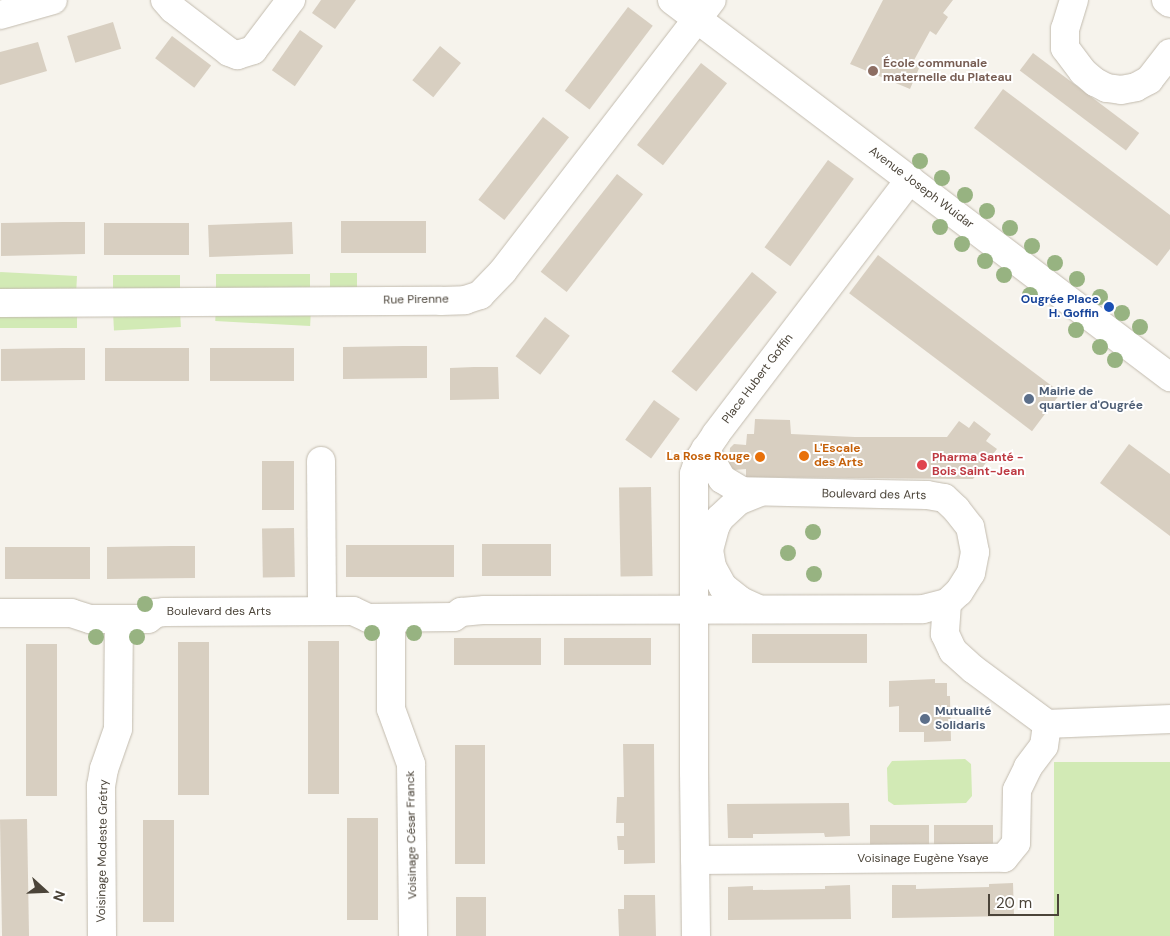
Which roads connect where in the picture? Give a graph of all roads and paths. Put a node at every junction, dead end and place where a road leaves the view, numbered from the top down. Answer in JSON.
{"nodes":[{"id":1,"x":53,"y":0,"type":"edge"},
{"id":2,"x":165,"y":0,"type":"edge"},
{"id":3,"x":291,"y":0,"type":"edge"},
{"id":4,"x":672,"y":0,"type":"edge"},
{"id":5,"x":1074,"y":0,"type":"edge"},
{"id":6,"x":1166,"y":0,"type":"edge"},
{"id":7,"x":1170,"y":3,"type":"edge"},
{"id":8,"x":704,"y":9,"type":"edge"},
{"id":9,"x":0,"y":14,"type":"edge"},
{"id":10,"x":1170,"y":53,"type":"edge"},
{"id":11,"x":910,"y":179,"type":"junction"},
{"id":12,"x":0,"y":303,"type":"edge"},
{"id":13,"x":1170,"y":377,"type":"edge"},
{"id":14,"x":705,"y":450,"type":"junction"},
{"id":15,"x":321,"y":461,"type":"dead end"},
{"id":16,"x":758,"y":493,"type":"junction"},
{"id":17,"x":946,"y":603,"type":"junction"},
{"id":18,"x":758,"y":608,"type":"junction"},
{"id":19,"x":693,"y":609,"type":"junction"},
{"id":20,"x":322,"y":611,"type":"junction"},
{"id":21,"x":0,"y":612,"type":"edge"},
{"id":22,"x":391,"y":618,"type":"junction"},
{"id":23,"x":120,"y":619,"type":"junction"},
{"id":24,"x":1170,"y":719,"type":"edge"},
{"id":25,"x":1047,"y":724,"type":"junction"},
{"id":26,"x":695,"y":860,"type":"junction"},
{"id":27,"x":102,"y":936,"type":"edge"},
{"id":28,"x":413,"y":936,"type":"edge"},
{"id":29,"x":696,"y":936,"type":"edge"}],
"edges":[{"from":1,"to":9,"type":"street"},
{"from":2,"to":3,"type":"street"},
{"from":4,"to":8,"type":"street","name":"Avenue Joseph Wuidar"},
{"from":5,"to":10,"type":"street"},
{"from":6,"to":7,"type":"street"},
{"from":8,"to":11,"type":"street","name":"Avenue Joseph Wuidar"},
{"from":8,"to":12,"type":"street","name":"Rue Pirenne"},
{"from":11,"to":13,"type":"street","name":"Avenue Joseph Wuidar"},
{"from":11,"to":14,"type":"street","name":"Place Hubert Goffin"},
{"from":14,"to":16,"type":"street","name":"Boulevard des Arts"},
{"from":14,"to":19,"type":"street","name":"Place Hubert Goffin"},
{"from":15,"to":20,"type":"street"},
{"from":16,"to":17,"type":"street","name":"Boulevard des Arts"},
{"from":16,"to":18,"type":"street","name":"Boulevard des Arts"},
{"from":17,"to":18,"type":"street","name":"Boulevard des Arts"},
{"from":17,"to":25,"type":"street"},
{"from":18,"to":19,"type":"street","name":"Boulevard des Arts"},
{"from":19,"to":22,"type":"street","name":"Boulevard des Arts"},
{"from":19,"to":26,"type":"street"},
{"from":20,"to":22,"type":"street","name":"Boulevard des Arts"},
{"from":20,"to":23,"type":"street","name":"Boulevard des Arts"},
{"from":21,"to":23,"type":"street","name":"Boulevard des Arts"},
{"from":22,"to":28,"type":"street","name":"Voisinage César Franck"},
{"from":23,"to":27,"type":"street","name":"Voisinage Modeste Grétry"},
{"from":24,"to":25,"type":"street"},
{"from":25,"to":26,"type":"street","name":"Voisinage Eugène Ysaye"},
{"from":26,"to":29,"type":"street"}]}
